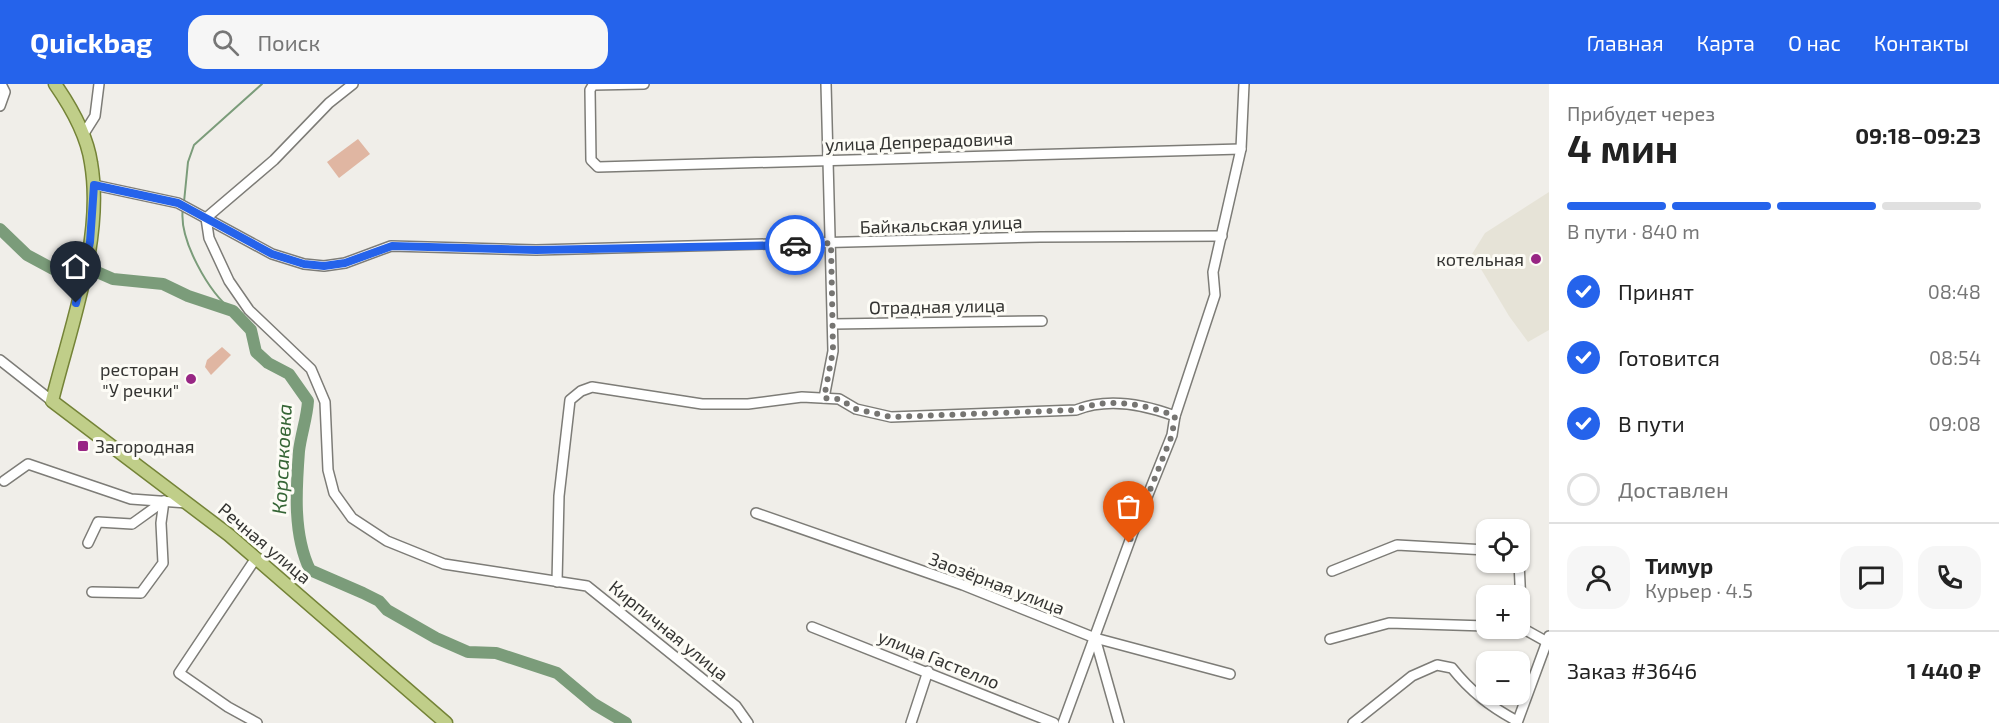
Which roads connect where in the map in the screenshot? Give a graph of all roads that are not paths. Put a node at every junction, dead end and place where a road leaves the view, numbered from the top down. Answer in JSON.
{"nodes":[{"id":1,"x":1,"y":84,"type":"edge"},
{"id":2,"x":56,"y":84,"type":"edge"},
{"id":3,"x":99,"y":84,"type":"edge"},
{"id":4,"x":353,"y":84,"type":"edge"},
{"id":5,"x":644,"y":84,"type":"edge"},
{"id":6,"x":826,"y":84,"type":"edge"},
{"id":7,"x":1244,"y":84,"type":"edge"},
{"id":8,"x":593,"y":85,"type":"edge"},
{"id":9,"x":0,"y":106,"type":"edge"},
{"id":10,"x":83,"y":135,"type":"junction"},
{"id":11,"x":1241,"y":149,"type":"junction"},
{"id":12,"x":828,"y":160,"type":"junction"},
{"id":13,"x":94,"y":185,"type":"junction"},
{"id":14,"x":206,"y":218,"type":"junction"},
{"id":15,"x":1222,"y":236,"type":"junction"},
{"id":16,"x":831,"y":243,"type":"junction"},
{"id":17,"x":1041,"y":321,"type":"dead end"},
{"id":18,"x":833,"y":324,"type":"junction"},
{"id":19,"x":0,"y":360,"type":"edge"},
{"id":20,"x":824,"y":398,"type":"junction"},
{"id":21,"x":52,"y":401,"type":"junction"},
{"id":22,"x":1175,"y":416,"type":"junction"},
{"id":23,"x":4,"y":482,"type":"dead end"},
{"id":24,"x":165,"y":501,"type":"junction"},
{"id":25,"x":187,"y":503,"type":"junction"},
{"id":26,"x":756,"y":513,"type":"dead end"},
{"id":27,"x":88,"y":543,"type":"dead end"},
{"id":28,"x":1476,"y":549,"type":"edge"},
{"id":29,"x":256,"y":558,"type":"junction"},
{"id":30,"x":1332,"y":571,"type":"dead end"},
{"id":31,"x":557,"y":582,"type":"junction"},
{"id":32,"x":92,"y":592,"type":"dead end"},
{"id":33,"x":1476,"y":626,"type":"edge"},
{"id":34,"x":812,"y":627,"type":"dead end"},
{"id":35,"x":1530,"y":631,"type":"edge"},
{"id":36,"x":1095,"y":638,"type":"junction"},
{"id":37,"x":1330,"y":639,"type":"dead end"},
{"id":38,"x":1548,"y":640,"type":"edge"},
{"id":39,"x":928,"y":671,"type":"junction"},
{"id":40,"x":1230,"y":674,"type":"dead end"},
{"id":41,"x":1517,"y":722,"type":"edge"},
{"id":42,"x":257,"y":723,"type":"edge"},
{"id":43,"x":446,"y":723,"type":"edge"},
{"id":44,"x":748,"y":723,"type":"edge"},
{"id":45,"x":911,"y":723,"type":"edge"},
{"id":46,"x":1054,"y":723,"type":"edge"},
{"id":47,"x":1063,"y":723,"type":"edge"},
{"id":48,"x":1119,"y":723,"type":"edge"},
{"id":49,"x":1353,"y":723,"type":"edge"}],
"edges":[{"from":1,"to":9,"type":"street"},
{"from":2,"to":10,"type":"main road"},
{"from":3,"to":10,"type":"street"},
{"from":4,"to":14,"type":"street"},
{"from":5,"to":8,"type":"street"},
{"from":6,"to":12,"type":"street"},
{"from":7,"to":11,"type":"street"},
{"from":8,"to":12,"type":"street","name":"улица Депрерадовича"},
{"from":10,"to":13,"type":"main road"},
{"from":11,"to":12,"type":"street","name":"улица Депрерадовича"},
{"from":11,"to":15,"type":"street"},
{"from":12,"to":16,"type":"street"},
{"from":13,"to":14,"type":"street"},
{"from":13,"to":21,"type":"main road"},
{"from":14,"to":16,"type":"street","name":"Байкальская улица"},
{"from":14,"to":31,"type":"street","name":"Кирпичная улица"},
{"from":15,"to":16,"type":"street","name":"Байкальская улица"},
{"from":15,"to":22,"type":"street"},
{"from":16,"to":18,"type":"street"},
{"from":17,"to":18,"type":"street","name":"Отрадная улица"},
{"from":18,"to":20,"type":"street"},
{"from":19,"to":21,"type":"street"},
{"from":20,"to":22,"type":"street"},
{"from":20,"to":31,"type":"street"},
{"from":21,"to":25,"type":"main road","name":"Речная улица"},
{"from":22,"to":36,"type":"street"},
{"from":23,"to":24,"type":"street"},
{"from":24,"to":25,"type":"street"},
{"from":24,"to":27,"type":"street"},
{"from":24,"to":32,"type":"street"},
{"from":25,"to":29,"type":"main road","name":"Речная улица"},
{"from":26,"to":36,"type":"street","name":"Заозёрная улица"},
{"from":28,"to":30,"type":"street"},
{"from":29,"to":42,"type":"street"},
{"from":29,"to":43,"type":"main road","name":"Речная улица"},
{"from":31,"to":44,"type":"street","name":"Кирпичная улица"},
{"from":33,"to":37,"type":"street"},
{"from":34,"to":39,"type":"street","name":"улица Гастелло"},
{"from":35,"to":38,"type":"street"},
{"from":36,"to":40,"type":"street","name":"Заозёрная улица"},
{"from":36,"to":47,"type":"street"},
{"from":36,"to":48,"type":"street"},
{"from":38,"to":41,"type":"street"},
{"from":39,"to":45,"type":"street"},
{"from":39,"to":46,"type":"street","name":"улица Гастелло"},
{"from":41,"to":49,"type":"street"}]}
